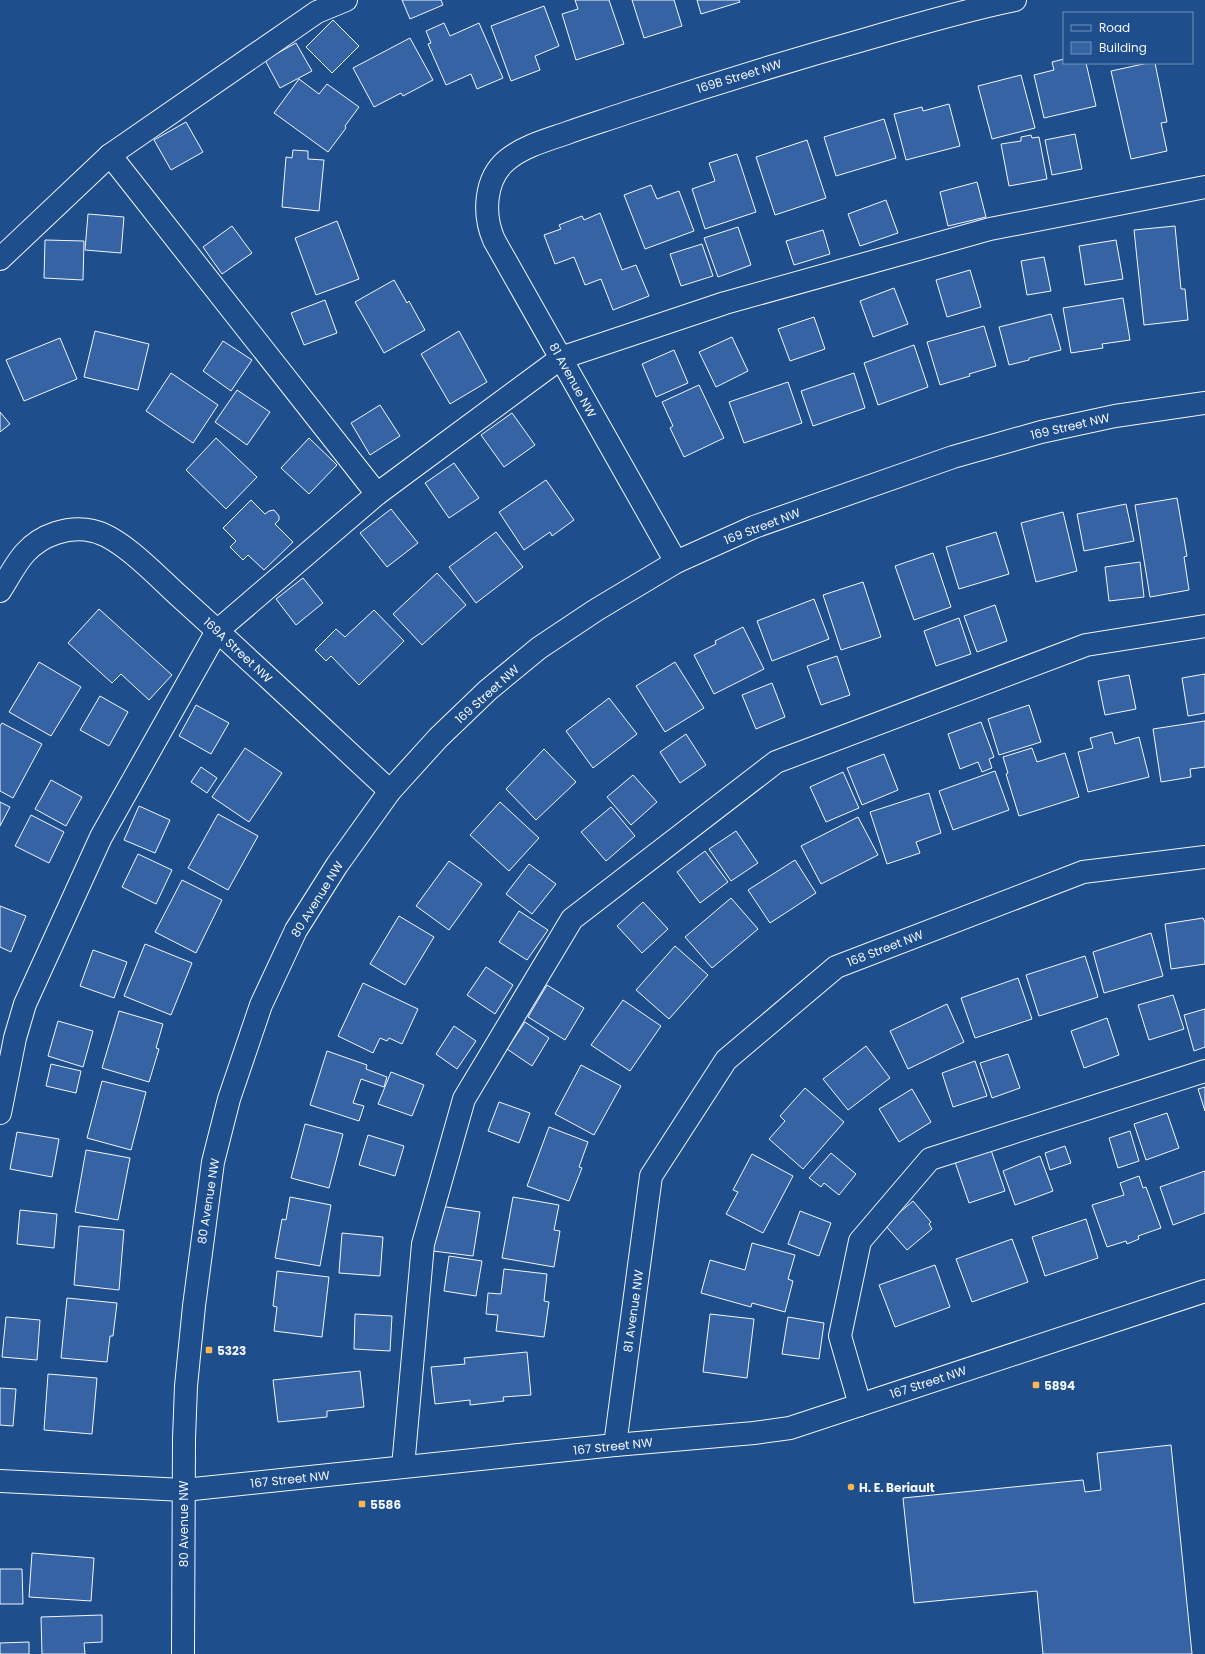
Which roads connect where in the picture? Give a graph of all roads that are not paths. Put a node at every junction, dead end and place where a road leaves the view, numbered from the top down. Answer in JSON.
{"nodes":[{"id":1,"x":346,"y":0,"type":"edge"},
{"id":2,"x":1015,"y":0,"type":"edge"},
{"id":3,"x":110,"y":155,"type":"junction"},
{"id":4,"x":1205,"y":187,"type":"edge"},
{"id":5,"x":488,"y":193,"type":"joint"},
{"id":6,"x":0,"y":258,"type":"edge"},
{"id":7,"x":561,"y":358,"type":"junction"},
{"id":8,"x":1205,"y":407,"type":"edge"},
{"id":9,"x":377,"y":494,"type":"junction"},
{"id":10,"x":676,"y":562,"type":"junction"},
{"id":11,"x":0,"y":591,"type":"edge"},
{"id":12,"x":1205,"y":626,"type":"edge"},
{"id":13,"x":217,"y":631,"type":"junction"},
{"id":14,"x":390,"y":791,"type":"junction"},
{"id":15,"x":1205,"y":856,"type":"edge"},
{"id":16,"x":1205,"y":1071,"type":"edge"},
{"id":17,"x":0,"y":1113,"type":"edge"},
{"id":18,"x":651,"y":1176,"type":"joint"},
{"id":19,"x":1205,"y":1291,"type":"edge"},
{"id":20,"x":860,"y":1405,"type":"junction"},
{"id":21,"x":615,"y":1445,"type":"junction"},
{"id":22,"x":402,"y":1467,"type":"junction"},
{"id":23,"x":0,"y":1481,"type":"edge"},
{"id":24,"x":184,"y":1490,"type":"junction"},
{"id":25,"x":183,"y":1654,"type":"edge"}],
"edges":[{"from":1,"to":3,"type":"street"},
{"from":2,"to":5,"type":"street","name":"169B Street NW"},
{"from":3,"to":6,"type":"street"},
{"from":3,"to":9,"type":"street"},
{"from":4,"to":7,"type":"street"},
{"from":5,"to":7,"type":"street","name":"81 Avenue NW"},
{"from":7,"to":9,"type":"street"},
{"from":7,"to":10,"type":"street","name":"81 Avenue NW"},
{"from":8,"to":10,"type":"street","name":"169 Street NW"},
{"from":9,"to":13,"type":"street"},
{"from":10,"to":14,"type":"street","name":"169 Street NW"},
{"from":11,"to":13,"type":"street","name":"169A Street NW"},
{"from":12,"to":22,"type":"street"},
{"from":13,"to":14,"type":"street","name":"169A Street NW"},
{"from":13,"to":17,"type":"street"},
{"from":14,"to":24,"type":"street","name":"80 Avenue NW"},
{"from":15,"to":18,"type":"street","name":"168 Street NW"},
{"from":16,"to":20,"type":"street"},
{"from":18,"to":21,"type":"street","name":"81 Avenue NW"},
{"from":19,"to":20,"type":"street","name":"167 Street NW"},
{"from":20,"to":21,"type":"street","name":"167 Street NW"},
{"from":21,"to":22,"type":"street","name":"167 Street NW"},
{"from":22,"to":24,"type":"street","name":"167 Street NW"},
{"from":23,"to":24,"type":"street","name":"167 Street NW"},
{"from":24,"to":25,"type":"street","name":"80 Avenue NW"}]}
